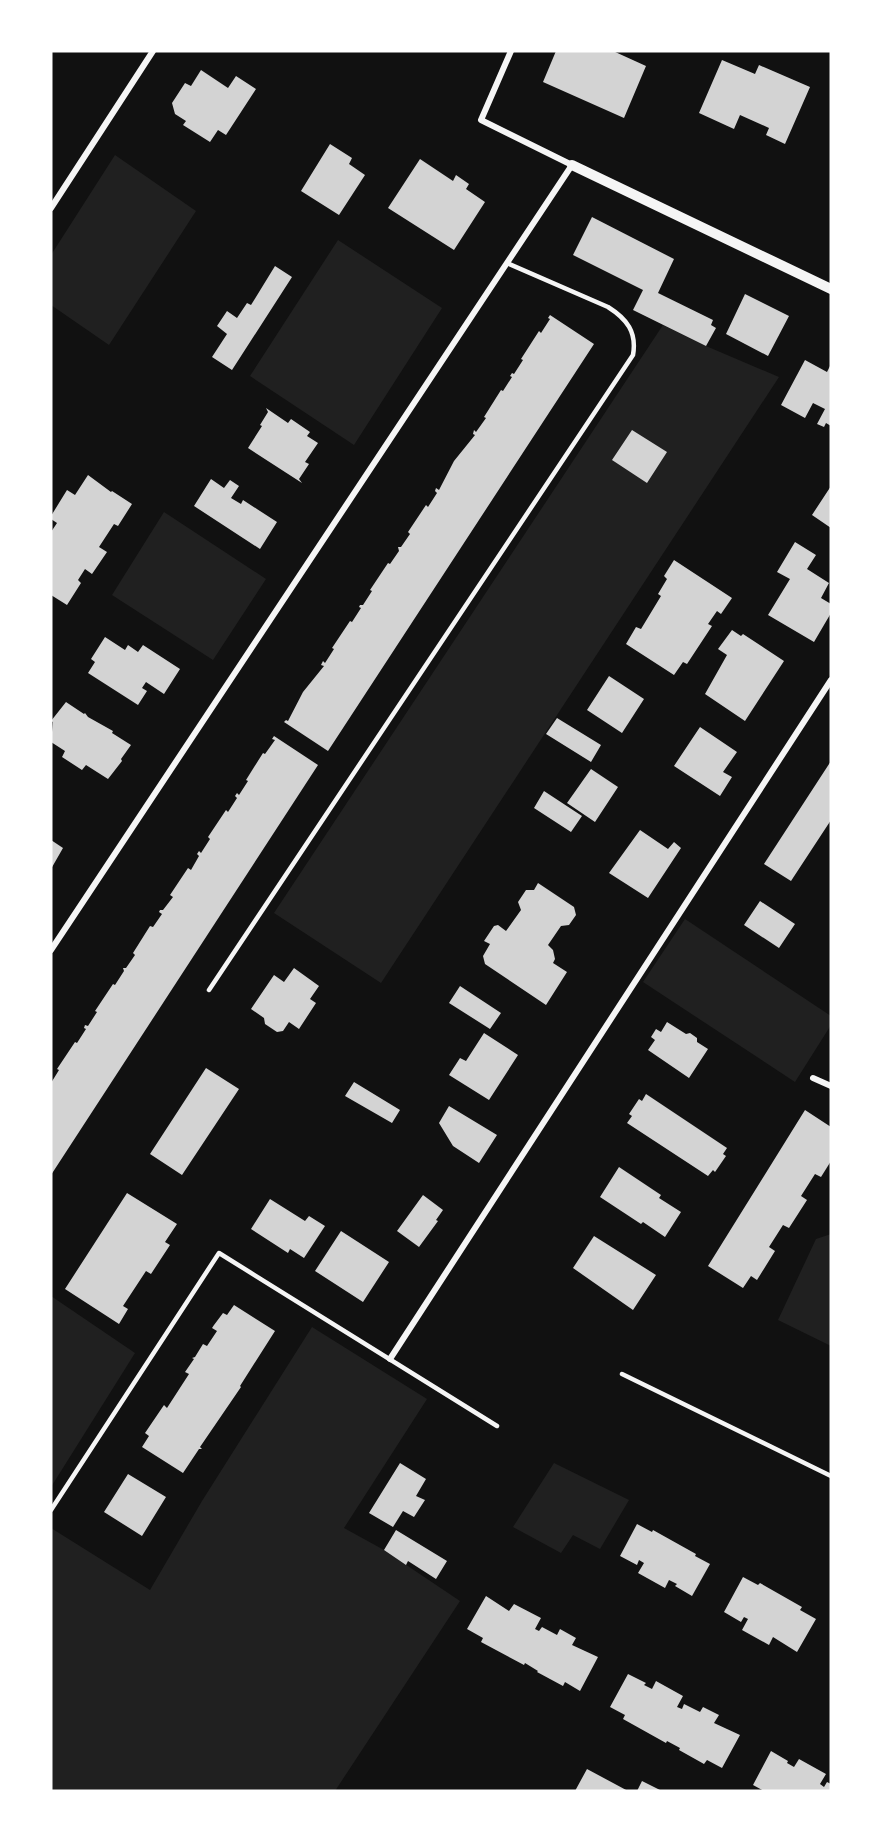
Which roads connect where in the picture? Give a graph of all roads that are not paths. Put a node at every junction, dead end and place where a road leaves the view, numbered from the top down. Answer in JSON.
{"nodes":[{"id":1,"x":153,"y":51,"type":"edge"},
{"id":2,"x":511,"y":51,"type":"edge"},
{"id":3,"x":572,"y":165,"type":"junction"},
{"id":4,"x":51,"y":208,"type":"edge"},
{"id":5,"x":507,"y":263,"type":"junction"},
{"id":6,"x":831,"y":289,"type":"edge"},
{"id":7,"x":831,"y":680,"type":"edge"},
{"id":8,"x":51,"y":950,"type":"edge"},
{"id":9,"x":209,"y":990,"type":"dead end"},
{"id":10,"x":813,"y":1077,"type":"dead end"},
{"id":11,"x":831,"y":1086,"type":"edge"},
{"id":12,"x":390,"y":1359,"type":"junction"},
{"id":13,"x":622,"y":1374,"type":"dead end"},
{"id":14,"x":497,"y":1426,"type":"dead end"},
{"id":15,"x":831,"y":1476,"type":"edge"},
{"id":16,"x":51,"y":1510,"type":"edge"}],
"edges":[{"from":1,"to":4,"type":"street"},
{"from":2,"to":3,"type":"street"},
{"from":3,"to":5,"type":"street"},
{"from":3,"to":6,"type":"street"},
{"from":5,"to":8,"type":"street"},
{"from":5,"to":9,"type":"lane"},
{"from":7,"to":12,"type":"street"},
{"from":10,"to":11,"type":"street"},
{"from":12,"to":14,"type":"lane"},
{"from":12,"to":16,"type":"lane"},
{"from":13,"to":15,"type":"lane"}]}
